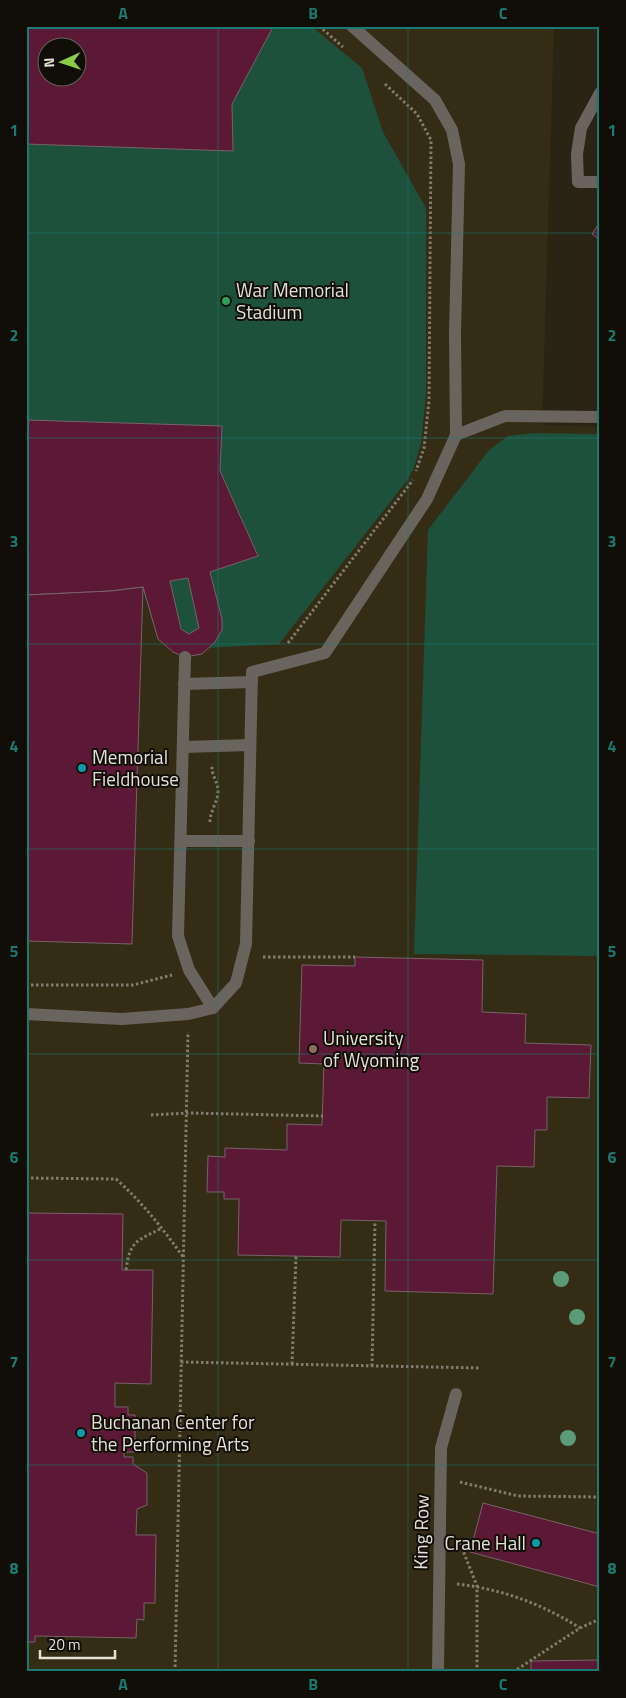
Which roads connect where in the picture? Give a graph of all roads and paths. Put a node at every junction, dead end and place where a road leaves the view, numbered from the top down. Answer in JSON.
{"nodes":[{"id":1,"x":319,"y":26,"type":"edge"},
{"id":2,"x":352,"y":26,"type":"edge"},
{"id":3,"x":346,"y":49,"type":"dead end"},
{"id":4,"x":381,"y":80,"type":"dead end"},
{"id":5,"x":600,"y":93,"type":"edge"},
{"id":6,"x":600,"y":182,"type":"edge"},
{"id":7,"x":600,"y":417,"type":"edge"},
{"id":8,"x":456,"y":435,"type":"junction"},
{"id":9,"x":185,"y":656,"type":"dead end"},
{"id":10,"x":270,"y":667,"type":"junction"},
{"id":11,"x":252,"y":682,"type":"junction"},
{"id":12,"x":184,"y":684,"type":"junction"},
{"id":13,"x":250,"y":745,"type":"junction"},
{"id":14,"x":212,"y":746,"type":"junction"},
{"id":15,"x":183,"y":748,"type":"junction"},
{"id":16,"x":181,"y":841,"type":"junction"},
{"id":17,"x":210,"y":841,"type":"junction"},
{"id":18,"x":249,"y":841,"type":"junction"},
{"id":19,"x":355,"y":957,"type":"dead end"},
{"id":20,"x":258,"y":958,"type":"dead end"},
{"id":21,"x":190,"y":970,"type":"junction"},
{"id":22,"x":26,"y":985,"type":"edge"},
{"id":23,"x":213,"y":1008,"type":"junction"},
{"id":24,"x":26,"y":1014,"type":"edge"},
{"id":25,"x":188,"y":1014,"type":"junction"},
{"id":26,"x":197,"y":1033,"type":"dead end"},
{"id":27,"x":188,"y":1036,"type":"junction"},
{"id":28,"x":188,"y":1113,"type":"junction"},
{"id":29,"x":151,"y":1115,"type":"dead end"},
{"id":30,"x":323,"y":1116,"type":"dead end"},
{"id":31,"x":26,"y":1178,"type":"edge"},
{"id":32,"x":375,"y":1221,"type":"dead end"},
{"id":33,"x":162,"y":1228,"type":"junction"},
{"id":34,"x":296,"y":1256,"type":"dead end"},
{"id":35,"x":184,"y":1259,"type":"junction"},
{"id":36,"x":126,"y":1270,"type":"dead end"},
{"id":37,"x":182,"y":1362,"type":"junction"},
{"id":38,"x":292,"y":1364,"type":"junction"},
{"id":39,"x":372,"y":1366,"type":"junction"},
{"id":40,"x":480,"y":1368,"type":"dead end"},
{"id":41,"x":456,"y":1394,"type":"dead end"},
{"id":42,"x":458,"y":1486,"type":"dead end"},
{"id":43,"x":600,"y":1497,"type":"edge"},
{"id":44,"x":459,"y":1537,"type":"dead end"},
{"id":45,"x":439,"y":1582,"type":"junction"},
{"id":46,"x":477,"y":1586,"type":"junction"},
{"id":47,"x":600,"y":1620,"type":"edge"},
{"id":48,"x":580,"y":1628,"type":"junction"},
{"id":49,"x":175,"y":1672,"type":"edge"},
{"id":50,"x":438,"y":1672,"type":"edge"},
{"id":51,"x":477,"y":1672,"type":"edge"},
{"id":52,"x":513,"y":1672,"type":"edge"}],
"edges":[{"from":1,"to":3,"type":"path"},
{"from":2,"to":8,"type":"street"},
{"from":4,"to":10,"type":"path"},
{"from":5,"to":6,"type":"street"},
{"from":7,"to":8,"type":"street"},
{"from":8,"to":10,"type":"street"},
{"from":9,"to":12,"type":"street"},
{"from":10,"to":11,"type":"street"},
{"from":11,"to":12,"type":"street"},
{"from":11,"to":13,"type":"street"},
{"from":12,"to":15,"type":"street"},
{"from":13,"to":14,"type":"street"},
{"from":13,"to":18,"type":"street"},
{"from":14,"to":15,"type":"street"},
{"from":14,"to":17,"type":"path"},
{"from":15,"to":16,"type":"street"},
{"from":16,"to":17,"type":"street"},
{"from":16,"to":21,"type":"street"},
{"from":17,"to":18,"type":"street"},
{"from":18,"to":23,"type":"street"},
{"from":19,"to":20,"type":"path"},
{"from":21,"to":22,"type":"path"},
{"from":21,"to":23,"type":"street"},
{"from":23,"to":25,"type":"street"},
{"from":24,"to":25,"type":"street"},
{"from":25,"to":27,"type":"path"},
{"from":26,"to":27,"type":"path"},
{"from":27,"to":28,"type":"path"},
{"from":28,"to":29,"type":"path"},
{"from":28,"to":30,"type":"path"},
{"from":28,"to":35,"type":"path"},
{"from":31,"to":33,"type":"path"},
{"from":32,"to":39,"type":"path"},
{"from":33,"to":35,"type":"path"},
{"from":33,"to":36,"type":"path"},
{"from":34,"to":38,"type":"path"},
{"from":35,"to":37,"type":"path"},
{"from":37,"to":38,"type":"path"},
{"from":37,"to":49,"type":"path"},
{"from":38,"to":39,"type":"path"},
{"from":39,"to":40,"type":"path"},
{"from":41,"to":45,"type":"street","name":"King Row"},
{"from":42,"to":43,"type":"path"},
{"from":44,"to":46,"type":"path"},
{"from":45,"to":46,"type":"path"},
{"from":45,"to":50,"type":"street","name":"King Row"},
{"from":46,"to":48,"type":"path"},
{"from":46,"to":51,"type":"path"},
{"from":47,"to":48,"type":"path"},
{"from":48,"to":52,"type":"path"}]}
